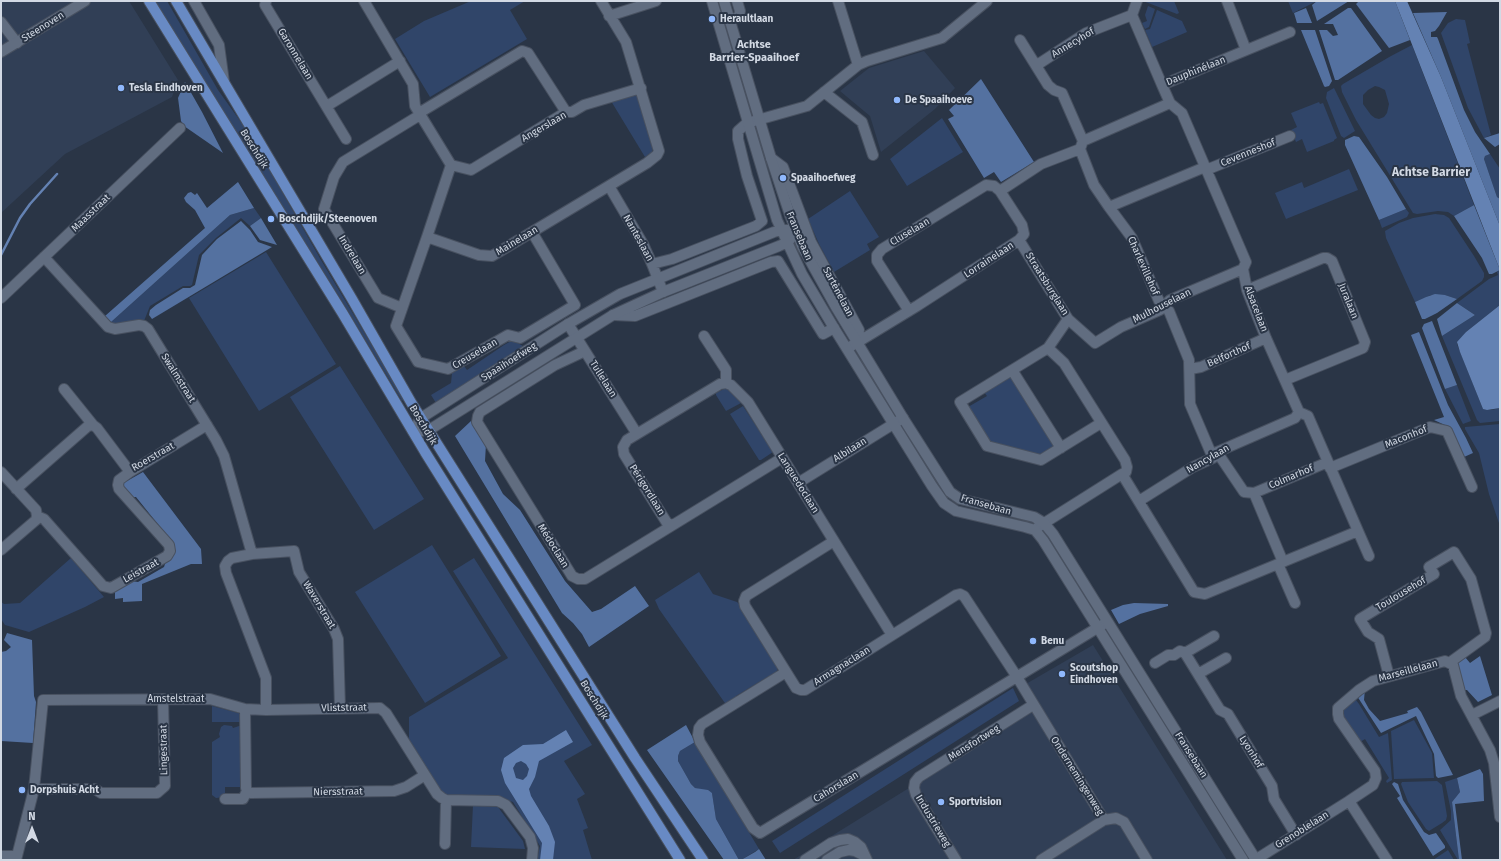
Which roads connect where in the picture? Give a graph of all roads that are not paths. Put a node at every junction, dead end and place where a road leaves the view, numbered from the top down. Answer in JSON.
{"nodes":[{"id":1,"x":86,"y":1,"type":"edge"},
{"id":2,"x":149,"y":1,"type":"edge"},
{"id":3,"x":176,"y":1,"type":"edge"},
{"id":4,"x":194,"y":1,"type":"edge"},
{"id":5,"x":266,"y":1,"type":"edge"},
{"id":6,"x":364,"y":1,"type":"edge"},
{"id":7,"x":601,"y":1,"type":"edge"},
{"id":8,"x":656,"y":1,"type":"edge"},
{"id":9,"x":712,"y":1,"type":"edge"},
{"id":10,"x":724,"y":1,"type":"edge"},
{"id":11,"x":737,"y":1,"type":"edge"},
{"id":12,"x":838,"y":1,"type":"edge"},
{"id":13,"x":987,"y":1,"type":"edge"},
{"id":14,"x":1137,"y":1,"type":"edge"},
{"id":15,"x":1227,"y":1,"type":"edge"},
{"id":16,"x":1132,"y":15,"type":"junction"},
{"id":17,"x":609,"y":16,"type":"junction"},
{"id":18,"x":729,"y":20,"type":"junction"},
{"id":19,"x":1,"y":22,"type":"edge"},
{"id":20,"x":1290,"y":32,"type":"dead end"},
{"id":21,"x":1020,"y":40,"type":"dead end"},
{"id":22,"x":16,"y":43,"type":"junction"},
{"id":23,"x":1246,"y":50,"type":"junction"},
{"id":24,"x":1,"y":52,"type":"edge"},
{"id":25,"x":400,"y":61,"type":"junction"},
{"id":26,"x":858,"y":65,"type":"junction"},
{"id":27,"x":1037,"y":65,"type":"junction"},
{"id":28,"x":225,"y":84,"type":"junction"},
{"id":29,"x":1162,"y":85,"type":"junction"},
{"id":30,"x":641,"y":88,"type":"junction"},
{"id":31,"x":824,"y":92,"type":"junction"},
{"id":32,"x":1170,"y":103,"type":"junction"},
{"id":33,"x":327,"y":106,"type":"junction"},
{"id":34,"x":566,"y":112,"type":"junction"},
{"id":35,"x":420,"y":114,"type":"junction"},
{"id":36,"x":759,"y":120,"type":"junction"},
{"id":37,"x":748,"y":123,"type":"junction"},
{"id":38,"x":180,"y":128,"type":"dead end"},
{"id":39,"x":1290,"y":136,"type":"dead end"},
{"id":40,"x":346,"y":139,"type":"dead end"},
{"id":41,"x":1081,"y":145,"type":"junction"},
{"id":42,"x":873,"y":155,"type":"dead end"},
{"id":43,"x":771,"y":158,"type":"junction"},
{"id":44,"x":451,"y":165,"type":"junction"},
{"id":45,"x":1206,"y":169,"type":"junction"},
{"id":46,"x":609,"y":186,"type":"junction"},
{"id":47,"x":1000,"y":191,"type":"junction"},
{"id":48,"x":1108,"y":207,"type":"junction"},
{"id":49,"x":782,"y":230,"type":"junction"},
{"id":50,"x":532,"y":232,"type":"junction"},
{"id":51,"x":796,"y":232,"type":"junction"},
{"id":52,"x":427,"y":237,"type":"junction"},
{"id":53,"x":1019,"y":240,"type":"junction"},
{"id":54,"x":788,"y":242,"type":"junction"},
{"id":55,"x":44,"y":257,"type":"junction"},
{"id":56,"x":652,"y":264,"type":"junction"},
{"id":57,"x":1243,"y":269,"type":"junction"},
{"id":58,"x":658,"y":279,"type":"junction"},
{"id":59,"x":1247,"y":290,"type":"junction"},
{"id":60,"x":663,"y":292,"type":"junction"},
{"id":61,"x":1,"y":298,"type":"edge"},
{"id":62,"x":1164,"y":306,"type":"junction"},
{"id":63,"x":402,"y":308,"type":"junction"},
{"id":64,"x":909,"y":311,"type":"junction"},
{"id":65,"x":614,"y":314,"type":"junction"},
{"id":66,"x":1068,"y":319,"type":"junction"},
{"id":67,"x":568,"y":324,"type":"junction"},
{"id":68,"x":834,"y":328,"type":"junction"},
{"id":69,"x":704,"y":336,"type":"dead end"},
{"id":70,"x":576,"y":337,"type":"junction"},
{"id":71,"x":1266,"y":338,"type":"junction"},
{"id":72,"x":857,"y":343,"type":"junction"},
{"id":73,"x":848,"y":348,"type":"junction"},
{"id":74,"x":1048,"y":348,"type":"junction"},
{"id":75,"x":585,"y":351,"type":"junction"},
{"id":76,"x":1190,"y":369,"type":"junction"},
{"id":77,"x":1012,"y":370,"type":"junction"},
{"id":78,"x":1285,"y":380,"type":"junction"},
{"id":79,"x":726,"y":383,"type":"junction"},
{"id":80,"x":64,"y":389,"type":"dead end"},
{"id":81,"x":1299,"y":412,"type":"junction"},
{"id":82,"x":420,"y":418,"type":"junction"},
{"id":83,"x":898,"y":421,"type":"junction"},
{"id":84,"x":1101,"y":423,"type":"junction"},
{"id":85,"x":93,"y":425,"type":"junction"},
{"id":86,"x":207,"y":425,"type":"junction"},
{"id":87,"x":429,"y":430,"type":"junction"},
{"id":88,"x":413,"y":431,"type":"junction"},
{"id":89,"x":637,"y":434,"type":"junction"},
{"id":90,"x":1060,"y":448,"type":"junction"},
{"id":91,"x":1215,"y":455,"type":"junction"},
{"id":92,"x":782,"y":458,"type":"junction"},
{"id":93,"x":1329,"y":465,"type":"junction"},
{"id":94,"x":1,"y":472,"type":"edge"},
{"id":95,"x":130,"y":472,"type":"junction"},
{"id":96,"x":1122,"y":474,"type":"junction"},
{"id":97,"x":798,"y":483,"type":"junction"},
{"id":98,"x":1472,"y":487,"type":"dead end"},
{"id":99,"x":16,"y":489,"type":"junction"},
{"id":100,"x":1254,"y":493,"type":"junction"},
{"id":101,"x":1139,"y":501,"type":"junction"},
{"id":102,"x":37,"y":516,"type":"junction"},
{"id":103,"x":1044,"y":523,"type":"junction"},
{"id":104,"x":672,"y":525,"type":"junction"},
{"id":105,"x":1035,"y":530,"type":"junction"},
{"id":106,"x":1358,"y":531,"type":"junction"},
{"id":107,"x":834,"y":541,"type":"junction"},
{"id":108,"x":1,"y":550,"type":"edge"},
{"id":109,"x":252,"y":554,"type":"junction"},
{"id":110,"x":1368,"y":556,"type":"dead end"},
{"id":111,"x":1281,"y":563,"type":"junction"},
{"id":112,"x":1295,"y":603,"type":"dead end"},
{"id":113,"x":1107,"y":622,"type":"junction"},
{"id":114,"x":1098,"y":628,"type":"junction"},
{"id":115,"x":892,"y":635,"type":"junction"},
{"id":116,"x":1214,"y":636,"type":"dead end"},
{"id":117,"x":1185,"y":653,"type":"junction"},
{"id":118,"x":1226,"y":658,"type":"dead end"},
{"id":119,"x":1155,"y":663,"type":"dead end"},
{"id":120,"x":1449,"y":663,"type":"junction"},
{"id":121,"x":786,"y":672,"type":"junction"},
{"id":122,"x":1198,"y":674,"type":"junction"},
{"id":123,"x":1389,"y":676,"type":"junction"},
{"id":124,"x":1016,"y":677,"type":"junction"},
{"id":125,"x":163,"y":699,"type":"junction"},
{"id":126,"x":1500,"y":701,"type":"edge"},
{"id":127,"x":1033,"y":706,"type":"junction"},
{"id":128,"x":340,"y":708,"type":"junction"},
{"id":129,"x":245,"y":709,"type":"junction"},
{"id":130,"x":266,"y":710,"type":"junction"},
{"id":131,"x":1472,"y":715,"type":"junction"},
{"id":132,"x":425,"y":775,"type":"junction"},
{"id":133,"x":915,"y":782,"type":"joint"},
{"id":134,"x":34,"y":789,"type":"junction"},
{"id":135,"x":247,"y":791,"type":"junction"},
{"id":136,"x":225,"y":799,"type":"dead end"},
{"id":137,"x":446,"y":800,"type":"junction"},
{"id":138,"x":1349,"y":801,"type":"junction"},
{"id":139,"x":1500,"y":817,"type":"edge"},
{"id":140,"x":1104,"y":820,"type":"junction"},
{"id":141,"x":1296,"y":835,"type":"junction"},
{"id":142,"x":445,"y":844,"type":"dead end"},
{"id":143,"x":1,"y":856,"type":"edge"},
{"id":144,"x":16,"y":858,"type":"edge"},
{"id":145,"x":866,"y":858,"type":"edge"},
{"id":146,"x":1048,"y":858,"type":"edge"},
{"id":147,"x":810,"y":859,"type":"edge"},
{"id":148,"x":532,"y":860,"type":"edge"},
{"id":149,"x":680,"y":860,"type":"edge"},
{"id":150,"x":703,"y":860,"type":"edge"},
{"id":151,"x":827,"y":860,"type":"edge"},
{"id":152,"x":956,"y":860,"type":"edge"},
{"id":153,"x":1147,"y":860,"type":"edge"},
{"id":154,"x":1243,"y":860,"type":"edge"},
{"id":155,"x":1256,"y":860,"type":"edge"},
{"id":156,"x":1387,"y":860,"type":"edge"}],
"edges":[{"from":1,"to":22,"type":"street","name":"Steenoven"},
{"from":2,"to":88,"type":"main road","name":"Boschdijk"},
{"from":3,"to":28,"type":"main road","name":"Boschdijk"},
{"from":4,"to":28,"type":"street","name":"Boschdijk"},
{"from":5,"to":33,"type":"street","name":"Garonnelaan"},
{"from":6,"to":25,"type":"street"},
{"from":7,"to":17,"type":"street","name":"Mainelaan"},
{"from":8,"to":17,"type":"street"},
{"from":9,"to":37,"type":"street","name":"Fransebaan"},
{"from":10,"to":18,"type":"street","name":"Fransebaan"},
{"from":11,"to":18,"type":"street"},
{"from":12,"to":26,"type":"street"},
{"from":13,"to":26,"type":"street"},
{"from":14,"to":16,"type":"street"},
{"from":15,"to":23,"type":"street"},
{"from":16,"to":27,"type":"street","name":"Annecyhof"},
{"from":16,"to":29,"type":"street","name":"Dauphinélaan"},
{"from":17,"to":30,"type":"street","name":"Mainelaan"},
{"from":18,"to":36,"type":"street","name":"Fransebaan"},
{"from":19,"to":22,"type":"street"},
{"from":20,"to":23,"type":"street","name":"Dauphinélaan"},
{"from":21,"to":27,"type":"street"},
{"from":22,"to":24,"type":"street","name":"Steenoven"},
{"from":23,"to":29,"type":"street","name":"Dauphinélaan"},
{"from":25,"to":33,"type":"street"},
{"from":25,"to":35,"type":"street"},
{"from":26,"to":31,"type":"street"},
{"from":27,"to":41,"type":"street"},
{"from":28,"to":82,"type":"main road","name":"Boschdijk"},
{"from":29,"to":32,"type":"street","name":"Alsacelaan"},
{"from":30,"to":34,"type":"street","name":"Angerslaan"},
{"from":30,"to":46,"type":"street","name":"Mainelaan"},
{"from":31,"to":36,"type":"street"},
{"from":31,"to":42,"type":"street"},
{"from":32,"to":41,"type":"street"},
{"from":32,"to":45,"type":"street","name":"Alsacelaan"},
{"from":33,"to":40,"type":"street","name":"Garonnelaan"},
{"from":34,"to":35,"type":"street","name":"Indrelaan"},
{"from":34,"to":44,"type":"street","name":"Angerslaan"},
{"from":35,"to":44,"type":"street"},
{"from":35,"to":63,"type":"street","name":"Indrelaan"},
{"from":36,"to":37,"type":"street"},
{"from":36,"to":43,"type":"street","name":"Fransebaan"},
{"from":37,"to":49,"type":"street","name":"Fransebaan"},
{"from":37,"to":56,"type":"street"},
{"from":38,"to":55,"type":"street","name":"Maasstraat"},
{"from":39,"to":45,"type":"street","name":"Cevenneshof"},
{"from":41,"to":47,"type":"street"},
{"from":41,"to":48,"type":"street","name":"Charlevillehof"},
{"from":43,"to":51,"type":"street","name":"Fransebaan"},
{"from":43,"to":72,"type":"street","name":"Sartènelaan"},
{"from":44,"to":52,"type":"street"},
{"from":45,"to":48,"type":"street"},
{"from":45,"to":57,"type":"street","name":"Alsacelaan"},
{"from":46,"to":50,"type":"street","name":"Mainelaan"},
{"from":46,"to":56,"type":"street","name":"Nanteslaan"},
{"from":47,"to":53,"type":"street","name":"Lorrainelaan"},
{"from":47,"to":64,"type":"street","name":"Cluselaan"},
{"from":48,"to":62,"type":"street","name":"Charlevillehof"},
{"from":49,"to":51,"type":"street","name":"Spaaihoefweg"},
{"from":49,"to":54,"type":"street","name":"Fransebaan"},
{"from":49,"to":58,"type":"street","name":"Spaaihoefweg"},
{"from":50,"to":52,"type":"street","name":"Mainelaan"},
{"from":50,"to":63,"type":"street","name":"Creuselaan"},
{"from":51,"to":54,"type":"street","name":"Spaaihoefweg"},
{"from":51,"to":72,"type":"street","name":"Fransebaan"},
{"from":52,"to":63,"type":"street","name":"Creuselaan"},
{"from":53,"to":64,"type":"street","name":"Lorrainelaan"},
{"from":53,"to":66,"type":"street","name":"Straatsburglaan"},
{"from":54,"to":60,"type":"street","name":"Spaaihoefweg"},
{"from":54,"to":68,"type":"street","name":"Fransebaan"},
{"from":55,"to":61,"type":"street","name":"Maasstraat"},
{"from":55,"to":86,"type":"street","name":"Swalmstraat"},
{"from":56,"to":58,"type":"street","name":"Nanteslaan"},
{"from":57,"to":59,"type":"street","name":"Alsacelaan"},
{"from":57,"to":62,"type":"street","name":"Mulhouselaan"},
{"from":58,"to":60,"type":"street","name":"Nanteslaan"},
{"from":58,"to":67,"type":"street","name":"Spaaihoefweg"},
{"from":59,"to":71,"type":"street","name":"Alsacelaan"},
{"from":59,"to":78,"type":"street","name":"Juralaan"},
{"from":60,"to":65,"type":"street","name":"Spaaihoefweg"},
{"from":62,"to":66,"type":"street","name":"Mulhouselaan"},
{"from":62,"to":76,"type":"street"},
{"from":64,"to":72,"type":"street","name":"Lorrainelaan"},
{"from":65,"to":68,"type":"street"},
{"from":65,"to":70,"type":"street","name":"Spaaihoefweg"},
{"from":66,"to":74,"type":"street","name":"Straatsburglaan"},
{"from":67,"to":70,"type":"street","name":"Tullelaan"},
{"from":67,"to":82,"type":"street","name":"Spaaihoefweg"},
{"from":68,"to":73,"type":"street","name":"Fransebaan"},
{"from":69,"to":79,"type":"street"},
{"from":70,"to":75,"type":"street","name":"Tullelaan"},
{"from":70,"to":87,"type":"street","name":"Spaaihoefweg"},
{"from":71,"to":76,"type":"street","name":"Belforthof"},
{"from":71,"to":78,"type":"street","name":"Alsacelaan"},
{"from":72,"to":73,"type":"street","name":"Lorrainelaan"},
{"from":72,"to":83,"type":"street","name":"Fransebaan"},
{"from":73,"to":83,"type":"street","name":"Fransebaan"},
{"from":74,"to":77,"type":"street","name":"Straatsburglaan"},
{"from":74,"to":84,"type":"street"},
{"from":75,"to":89,"type":"street","name":"Tullelaan"},
{"from":75,"to":104,"type":"street","name":"Médoclaan"},
{"from":76,"to":91,"type":"street"},
{"from":77,"to":90,"type":"street"},
{"from":77,"to":90,"type":"street","name":"Straatsburglaan"},
{"from":78,"to":81,"type":"street","name":"Alsacelaan"},
{"from":79,"to":89,"type":"street","name":"Périgordlaan"},
{"from":79,"to":92,"type":"street","name":"Languedoclaan"},
{"from":80,"to":85,"type":"street","name":"Roerstraat"},
{"from":81,"to":91,"type":"street","name":"Nancylaan"},
{"from":81,"to":93,"type":"street","name":"Alsacelaan"},
{"from":82,"to":87,"type":"main road","name":"Boschdijk"},
{"from":82,"to":88,"type":"street","name":"Spaaihoefweg"},
{"from":83,"to":97,"type":"street","name":"Albilaan"},
{"from":83,"to":103,"type":"street","name":"Fransebaan"},
{"from":83,"to":105,"type":"street","name":"Fransebaan"},
{"from":84,"to":90,"type":"street","name":"Straatsburglaan"},
{"from":84,"to":96,"type":"street"},
{"from":85,"to":95,"type":"street","name":"Roerstraat"},
{"from":85,"to":99,"type":"street"},
{"from":86,"to":95,"type":"street","name":"Roerstraat"},
{"from":86,"to":109,"type":"street","name":"Swalmstraat"},
{"from":87,"to":88,"type":"street","name":"Spaaihoefweg"},
{"from":87,"to":150,"type":"main road","name":"Boschdijk"},
{"from":88,"to":149,"type":"main road","name":"Boschdijk"},
{"from":89,"to":104,"type":"street","name":"Périgordlaan"},
{"from":91,"to":100,"type":"street"},
{"from":91,"to":101,"type":"street","name":"Nancylaan"},
{"from":92,"to":97,"type":"street","name":"Languedoclaan"},
{"from":92,"to":104,"type":"street","name":"Périgordlaan"},
{"from":93,"to":98,"type":"street","name":"Maconhof"},
{"from":93,"to":100,"type":"street","name":"Colmarhof"},
{"from":93,"to":106,"type":"street","name":"Alsacelaan"},
{"from":94,"to":99,"type":"street"},
{"from":95,"to":102,"type":"street","name":"Leistraat"},
{"from":96,"to":101,"type":"street"},
{"from":96,"to":103,"type":"street"},
{"from":97,"to":107,"type":"street","name":"Languedoclaan"},
{"from":99,"to":102,"type":"street"},
{"from":100,"to":111,"type":"street"},
{"from":101,"to":111,"type":"street"},
{"from":102,"to":108,"type":"street"},
{"from":103,"to":105,"type":"street"},
{"from":103,"to":113,"type":"street","name":"Fransebaan"},
{"from":105,"to":114,"type":"street","name":"Fransebaan"},
{"from":106,"to":110,"type":"street","name":"Alsacelaan"},
{"from":106,"to":111,"type":"street"},
{"from":107,"to":115,"type":"street","name":"Languedoclaan"},
{"from":107,"to":121,"type":"street","name":"Armagnaclaan"},
{"from":109,"to":128,"type":"street","name":"Waverstraat"},
{"from":109,"to":130,"type":"street"},
{"from":111,"to":112,"type":"street"},
{"from":113,"to":114,"type":"street","name":"Cahorslaan"},
{"from":113,"to":155,"type":"street","name":"Fransebaan"},
{"from":114,"to":124,"type":"street","name":"Cahorslaan"},
{"from":114,"to":154,"type":"street","name":"Fransebaan"},
{"from":115,"to":121,"type":"street","name":"Armagnaclaan"},
{"from":115,"to":124,"type":"street","name":"Armagnaclaan"},
{"from":116,"to":117,"type":"street"},
{"from":117,"to":119,"type":"street"},
{"from":117,"to":122,"type":"street","name":"Lyonhof"},
{"from":118,"to":122,"type":"street"},
{"from":120,"to":123,"type":"street","name":"Marseillelaan"},
{"from":120,"to":123,"type":"street","name":"Toulousehof"},
{"from":120,"to":131,"type":"street","name":"Marseillelaan"},
{"from":121,"to":124,"type":"street","name":"Cahorslaan"},
{"from":122,"to":141,"type":"street","name":"Lyonhof"},
{"from":123,"to":138,"type":"street","name":"Marseillelaan"},
{"from":124,"to":127,"type":"street","name":"Ondernemingenweg"},
{"from":125,"to":129,"type":"street","name":"Amstelstraat"},
{"from":125,"to":134,"type":"street","name":"Amstelstraat"},
{"from":125,"to":134,"type":"street","name":"Lingestraat"},
{"from":126,"to":131,"type":"street"},
{"from":127,"to":133,"type":"street","name":"Mensfortweg"},
{"from":127,"to":140,"type":"street","name":"Ondernemingenweg"},
{"from":128,"to":130,"type":"street","name":"Vliststraat"},
{"from":128,"to":132,"type":"street","name":"Vliststraat"},
{"from":129,"to":130,"type":"street","name":"Amstelstraat"},
{"from":129,"to":135,"type":"street"},
{"from":131,"to":139,"type":"street","name":"Marseillelaan"},
{"from":132,"to":135,"type":"street","name":"Niersstraat"},
{"from":132,"to":137,"type":"street","name":"Vliststraat"},
{"from":133,"to":152,"type":"street","name":"Industrieweg"},
{"from":134,"to":144,"type":"street","name":"Amstelstraat"},
{"from":135,"to":136,"type":"street"},
{"from":137,"to":142,"type":"street"},
{"from":137,"to":148,"type":"street"},
{"from":138,"to":141,"type":"street","name":"Grenoblelaan"},
{"from":138,"to":156,"type":"street"},
{"from":140,"to":146,"type":"street"},
{"from":140,"to":153,"type":"street","name":"Ondernemingenweg"},
{"from":141,"to":155,"type":"street","name":"Grenoblelaan"},
{"from":143,"to":144,"type":"street"},
{"from":145,"to":147,"type":"street"},
{"from":145,"to":151,"type":"street"}]}
